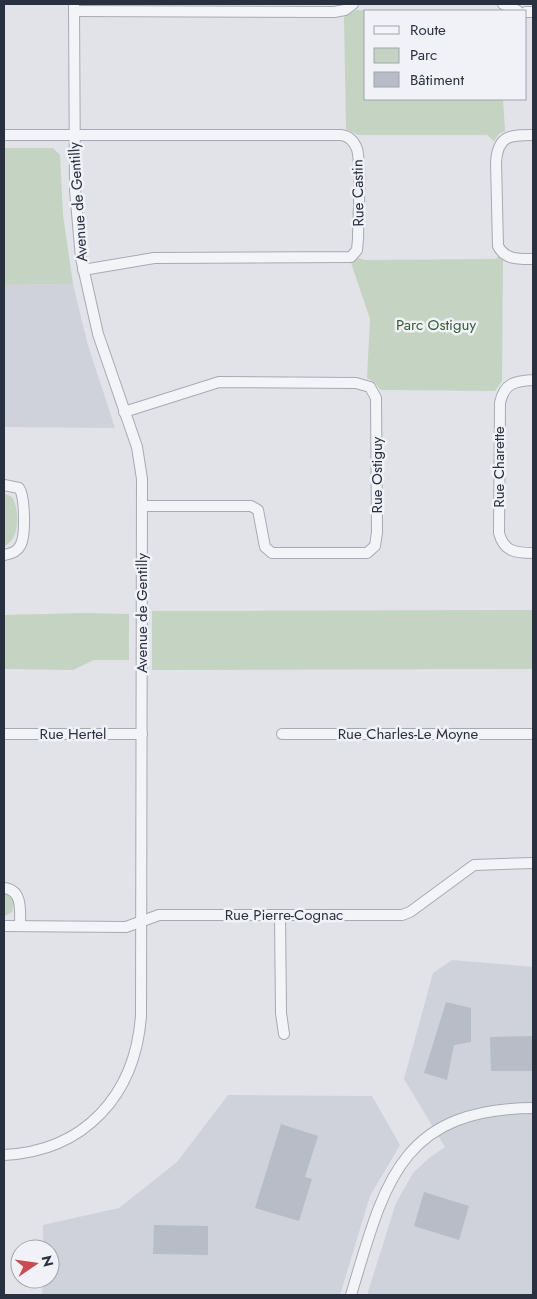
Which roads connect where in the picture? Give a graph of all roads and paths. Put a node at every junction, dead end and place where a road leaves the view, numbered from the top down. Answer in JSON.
{"nodes":[{"id":1,"x":353,"y":4,"type":"edge"},
{"id":2,"x":503,"y":4,"type":"edge"},
{"id":3,"x":74,"y":8,"type":"edge"},
{"id":4,"x":516,"y":10,"type":"edge"},
{"id":5,"x":4,"y":135,"type":"edge"},
{"id":6,"x":533,"y":135,"type":"edge"},
{"id":7,"x":73,"y":136,"type":"junction"},
{"id":8,"x":533,"y":259,"type":"edge"},
{"id":9,"x":83,"y":270,"type":"junction"},
{"id":10,"x":533,"y":380,"type":"edge"},
{"id":11,"x":124,"y":412,"type":"junction"},
{"id":12,"x":4,"y":485,"type":"edge"},
{"id":13,"x":142,"y":506,"type":"junction"},
{"id":14,"x":533,"y":553,"type":"edge"},
{"id":15,"x":4,"y":554,"type":"edge"},
{"id":16,"x":4,"y":734,"type":"edge"},
{"id":17,"x":142,"y":734,"type":"junction"},
{"id":18,"x":282,"y":734,"type":"dead end"},
{"id":19,"x":533,"y":734,"type":"edge"},
{"id":20,"x":533,"y":862,"type":"edge"},
{"id":21,"x":4,"y":888,"type":"edge"},
{"id":22,"x":280,"y":916,"type":"junction"},
{"id":23,"x":142,"y":922,"type":"junction"},
{"id":24,"x":4,"y":926,"type":"edge"},
{"id":25,"x":20,"y":926,"type":"junction"},
{"id":26,"x":284,"y":1034,"type":"dead end"},
{"id":27,"x":533,"y":1108,"type":"edge"},
{"id":28,"x":4,"y":1155,"type":"edge"},
{"id":29,"x":351,"y":1295,"type":"edge"}],
"edges":[{"from":1,"to":3,"type":"street"},
{"from":2,"to":4,"type":"street"},
{"from":3,"to":7,"type":"street","name":"Avenue de Gentilly"},
{"from":5,"to":7,"type":"street"},
{"from":6,"to":8,"type":"street"},
{"from":7,"to":9,"type":"street","name":"Avenue de Gentilly"},
{"from":7,"to":9,"type":"street","name":"Rue Castin"},
{"from":9,"to":11,"type":"street","name":"Avenue de Gentilly"},
{"from":10,"to":14,"type":"street","name":"Rue Charette"},
{"from":11,"to":13,"type":"street","name":"Avenue de Gentilly"},
{"from":11,"to":13,"type":"street","name":"Rue Ostiguy"},
{"from":12,"to":15,"type":"street"},
{"from":13,"to":17,"type":"street","name":"Avenue de Gentilly"},
{"from":16,"to":17,"type":"street","name":"Rue Hertel"},
{"from":17,"to":23,"type":"street","name":"Avenue de Gentilly"},
{"from":18,"to":19,"type":"street","name":"Rue Charles-Le Moyne"},
{"from":20,"to":22,"type":"street","name":"Rue Pierre-Cognac"},
{"from":21,"to":25,"type":"street"},
{"from":22,"to":23,"type":"street","name":"Rue Pierre-Cognac"},
{"from":22,"to":26,"type":"street"},
{"from":23,"to":25,"type":"street","name":"Rue Pierre-Cognac"},
{"from":23,"to":28,"type":"street","name":"Avenue de Gentilly"},
{"from":24,"to":25,"type":"street","name":"Rue Pierre-Cognac"},
{"from":27,"to":29,"type":"street"}]}
